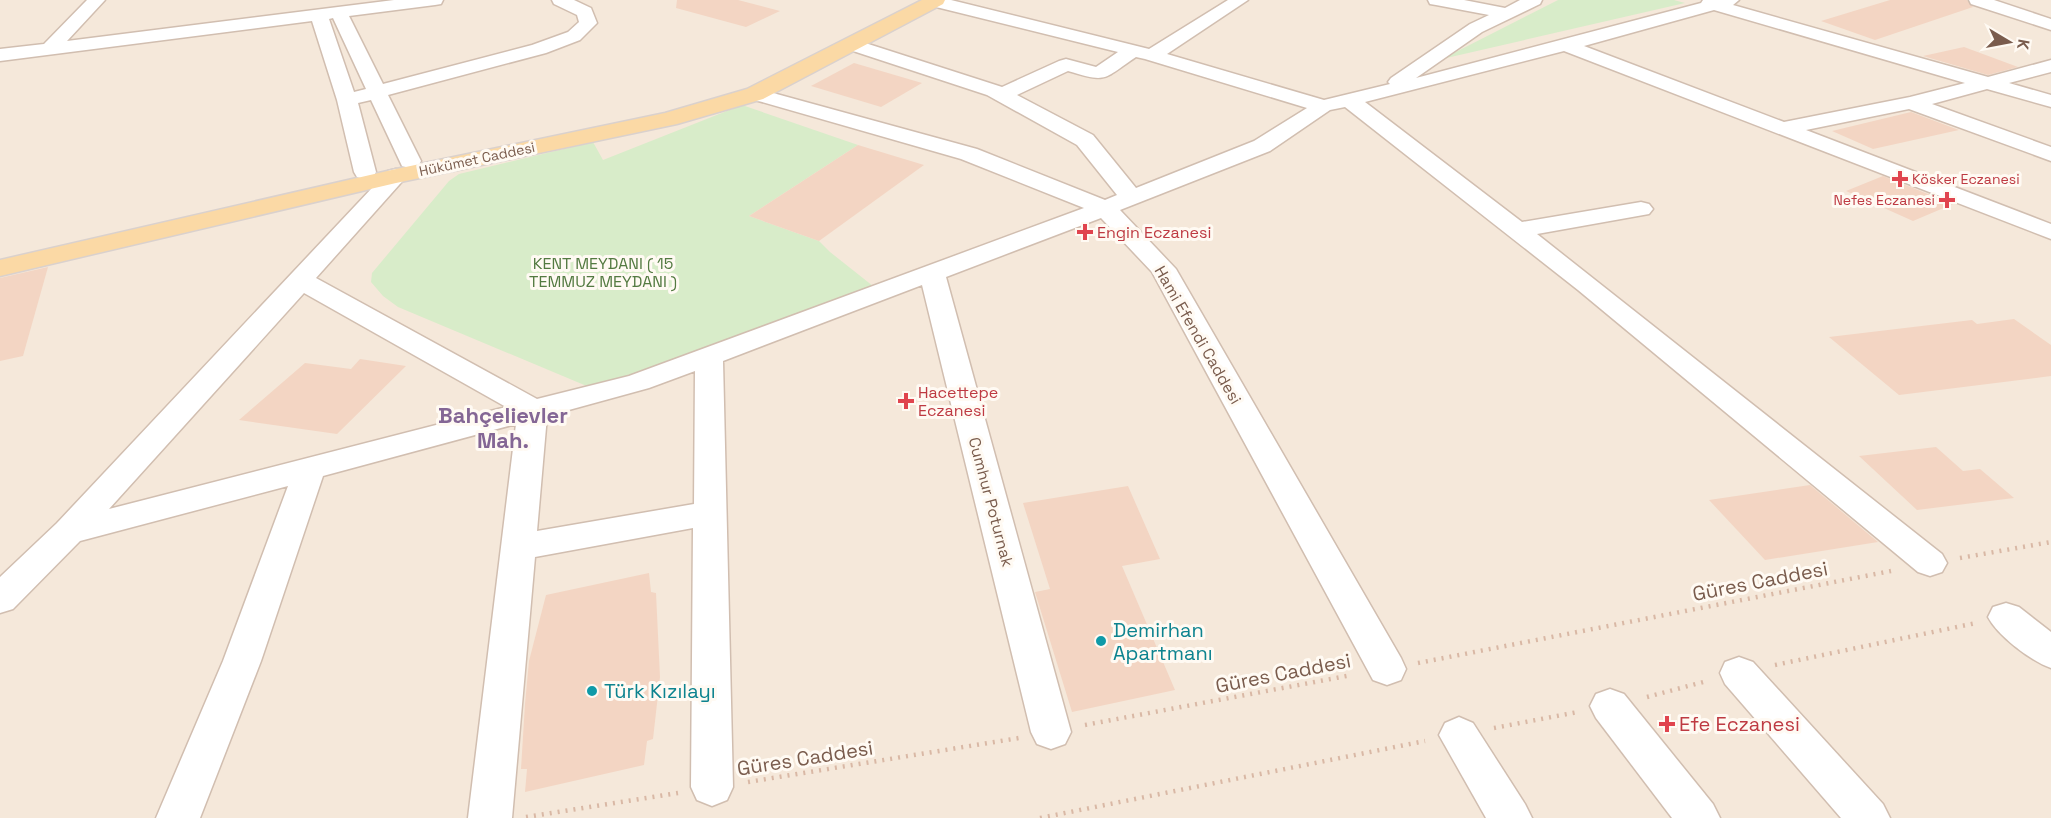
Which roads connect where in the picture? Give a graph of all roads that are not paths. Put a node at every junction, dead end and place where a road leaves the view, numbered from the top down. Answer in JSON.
{"nodes":[{"id":1,"x":98,"y":0,"type":"edge"},
{"id":2,"x":435,"y":0,"type":"edge"},
{"id":3,"x":560,"y":0,"type":"edge"},
{"id":4,"x":904,"y":0,"type":"edge"},
{"id":5,"x":1240,"y":0,"type":"edge"},
{"id":6,"x":1436,"y":0,"type":"edge"},
{"id":7,"x":1534,"y":0,"type":"edge"},
{"id":8,"x":1977,"y":0,"type":"edge"},
{"id":9,"x":935,"y":1,"type":"edge"},
{"id":10,"x":1715,"y":1,"type":"edge"},
{"id":11,"x":339,"y":13,"type":"junction"},
{"id":12,"x":1506,"y":14,"type":"junction"},
{"id":13,"x":319,"y":15,"type":"junction"},
{"id":14,"x":2051,"y":25,"type":"edge"},
{"id":15,"x":853,"y":45,"type":"junction"},
{"id":16,"x":1565,"y":45,"type":"junction"},
{"id":17,"x":49,"y":49,"type":"junction"},
{"id":18,"x":1142,"y":52,"type":"junction"},
{"id":19,"x":0,"y":56,"type":"edge"},
{"id":20,"x":2051,"y":66,"type":"edge"},
{"id":21,"x":1986,"y":83,"type":"junction"},
{"id":22,"x":1383,"y":92,"type":"junction"},
{"id":23,"x":376,"y":94,"type":"junction"},
{"id":24,"x":755,"y":94,"type":"junction"},
{"id":25,"x":1001,"y":95,"type":"junction"},
{"id":26,"x":347,"y":100,"type":"junction"},
{"id":27,"x":2051,"y":101,"type":"edge"},
{"id":28,"x":1336,"y":103,"type":"junction"},
{"id":29,"x":1911,"y":103,"type":"junction"},
{"id":30,"x":1785,"y":128,"type":"junction"},
{"id":31,"x":2051,"y":154,"type":"edge"},
{"id":32,"x":403,"y":168,"type":"junction"},
{"id":33,"x":365,"y":172,"type":"junction"},
{"id":34,"x":1118,"y":203,"type":"junction"},
{"id":35,"x":1641,"y":209,"type":"dead end"},
{"id":36,"x":1517,"y":230,"type":"junction"},
{"id":37,"x":2051,"y":232,"type":"edge"},
{"id":38,"x":0,"y":255,"type":"edge"},
{"id":39,"x":0,"y":268,"type":"edge"},
{"id":40,"x":932,"y":273,"type":"junction"},
{"id":41,"x":300,"y":280,"type":"junction"},
{"id":42,"x":709,"y":356,"type":"junction"},
{"id":43,"x":533,"y":410,"type":"junction"},
{"id":44,"x":310,"y":468,"type":"junction"},
{"id":45,"x":710,"y":513,"type":"junction"},
{"id":46,"x":69,"y":532,"type":"junction"},
{"id":47,"x":518,"y":547,"type":"junction"},
{"id":48,"x":1930,"y":563,"type":"road end"},
{"id":49,"x":0,"y":599,"type":"edge"},
{"id":50,"x":2006,"y":617,"type":"road end"},
{"id":51,"x":2051,"y":653,"type":"edge"},
{"id":52,"x":1387,"y":669,"type":"road end"},
{"id":53,"x":1739,"y":673,"type":"road end"},
{"id":54,"x":1610,"y":706,"type":"road end"},
{"id":55,"x":1051,"y":732,"type":"road end"},
{"id":56,"x":1458,"y":735,"type":"road end"},
{"id":57,"x":712,"y":787,"type":"road end"},
{"id":58,"x":178,"y":818,"type":"edge"},
{"id":59,"x":490,"y":818,"type":"edge"},
{"id":60,"x":1510,"y":818,"type":"edge"},
{"id":61,"x":1698,"y":818,"type":"edge"},
{"id":62,"x":1868,"y":818,"type":"edge"}],
"edges":[{"from":1,"to":17,"type":"street"},
{"from":2,"to":11,"type":"street"},
{"from":3,"to":23,"type":"street"},
{"from":4,"to":32,"type":"main road"},
{"from":5,"to":18,"type":"street"},
{"from":6,"to":12,"type":"street"},
{"from":7,"to":12,"type":"street"},
{"from":8,"to":14,"type":"street"},
{"from":9,"to":15,"type":"main road","name":"Hükümet Caddesi"},
{"from":9,"to":18,"type":"street"},
{"from":10,"to":16,"type":"street"},
{"from":10,"to":21,"type":"street"},
{"from":11,"to":13,"type":"street"},
{"from":11,"to":23,"type":"street"},
{"from":12,"to":22,"type":"street"},
{"from":13,"to":17,"type":"street"},
{"from":13,"to":26,"type":"street"},
{"from":15,"to":24,"type":"main road","name":"Hükümet Caddesi"},
{"from":15,"to":25,"type":"street"},
{"from":16,"to":22,"type":"street"},
{"from":16,"to":30,"type":"street"},
{"from":17,"to":19,"type":"street"},
{"from":18,"to":25,"type":"street"},
{"from":18,"to":28,"type":"street"},
{"from":20,"to":21,"type":"street"},
{"from":21,"to":27,"type":"street"},
{"from":21,"to":29,"type":"street"},
{"from":22,"to":28,"type":"street"},
{"from":23,"to":26,"type":"street"},
{"from":23,"to":32,"type":"street"},
{"from":24,"to":32,"type":"main road","name":"Hükümet Caddesi"},
{"from":24,"to":34,"type":"street","name":"Hami Efendi Caddesi"},
{"from":25,"to":34,"type":"street"},
{"from":26,"to":33,"type":"street"},
{"from":28,"to":34,"type":"street"},
{"from":28,"to":36,"type":"street"},
{"from":29,"to":30,"type":"street"},
{"from":29,"to":31,"type":"street"},
{"from":30,"to":37,"type":"street"},
{"from":32,"to":33,"type":"main road"},
{"from":32,"to":39,"type":"main road","name":"Hükümet Caddesi"},
{"from":32,"to":41,"type":"street"},
{"from":33,"to":38,"type":"main road"},
{"from":34,"to":40,"type":"street"},
{"from":34,"to":52,"type":"street","name":"Hami Efendi Caddesi"},
{"from":35,"to":36,"type":"street"},
{"from":36,"to":48,"type":"street"},
{"from":40,"to":42,"type":"street"},
{"from":40,"to":55,"type":"street","name":"Cumhur Poturnak"},
{"from":41,"to":43,"type":"street"},
{"from":41,"to":46,"type":"street"},
{"from":42,"to":43,"type":"street"},
{"from":42,"to":45,"type":"street"},
{"from":43,"to":44,"type":"street"},
{"from":43,"to":47,"type":"street"},
{"from":44,"to":46,"type":"street"},
{"from":44,"to":58,"type":"street"},
{"from":45,"to":47,"type":"street"},
{"from":45,"to":57,"type":"street"},
{"from":46,"to":49,"type":"street"},
{"from":47,"to":59,"type":"street"},
{"from":50,"to":51,"type":"street"},
{"from":53,"to":62,"type":"street"},
{"from":54,"to":61,"type":"street"},
{"from":56,"to":60,"type":"street"}]}
